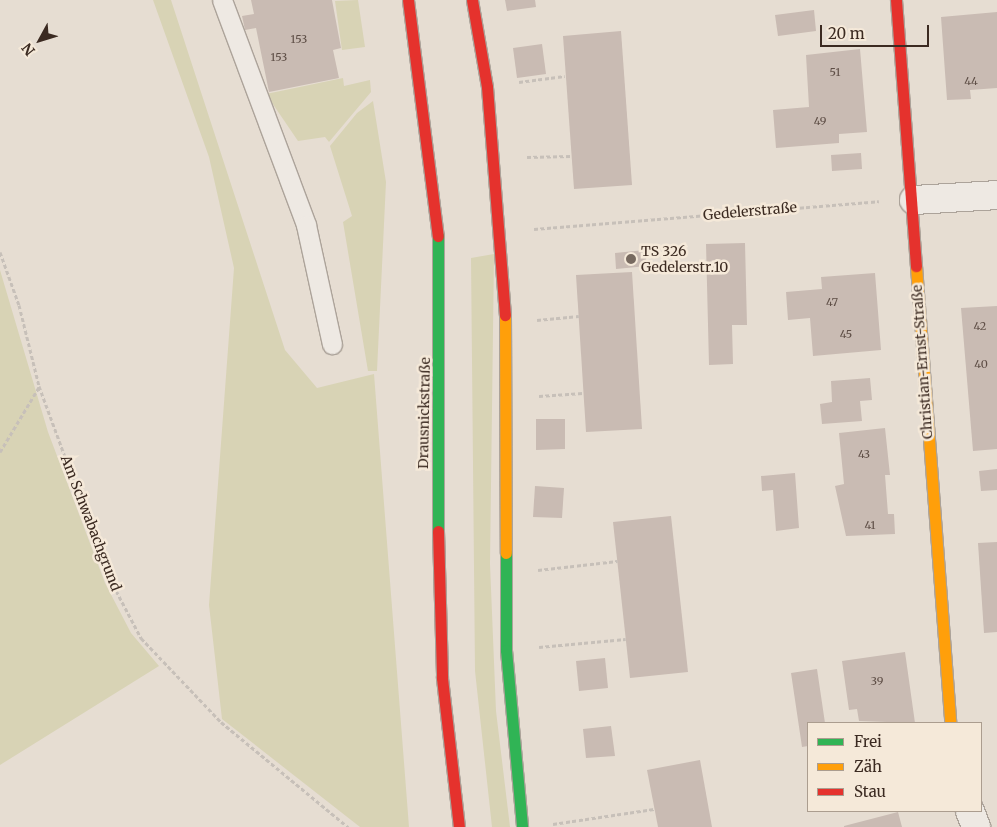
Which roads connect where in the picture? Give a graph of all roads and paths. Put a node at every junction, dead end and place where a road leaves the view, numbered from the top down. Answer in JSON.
{"nodes":[{"id":1,"x":222,"y":0,"type":"edge"},
{"id":2,"x":408,"y":0,"type":"edge"},
{"id":3,"x":472,"y":0,"type":"edge"},
{"id":4,"x":896,"y":0,"type":"edge"},
{"id":5,"x":566,"y":76,"type":"dead end"},
{"id":6,"x":512,"y":84,"type":"dead end"},
{"id":7,"x":571,"y":156,"type":"dead end"},
{"id":8,"x":516,"y":157,"type":"dead end"},
{"id":9,"x":997,"y":195,"type":"edge"},
{"id":10,"x":914,"y":200,"type":"junction"},
{"id":11,"x":501,"y":232,"type":"junction"},
{"id":12,"x":0,"y":252,"type":"edge"},
{"id":13,"x":579,"y":316,"type":"dead end"},
{"id":14,"x":532,"y":321,"type":"dead end"},
{"id":15,"x":332,"y":344,"type":"dead end"},
{"id":16,"x":39,"y":386,"type":"junction"},
{"id":17,"x":584,"y":393,"type":"dead end"},
{"id":18,"x":534,"y":396,"type":"dead end"},
{"id":19,"x":0,"y":452,"type":"edge"},
{"id":20,"x":617,"y":561,"type":"dead end"},
{"id":21,"x":532,"y":571,"type":"dead end"},
{"id":22,"x":626,"y":638,"type":"dead end"},
{"id":23,"x":533,"y":647,"type":"dead end"},
{"id":24,"x":950,"y":722,"type":"edge"},
{"id":25,"x":654,"y":808,"type":"dead end"},
{"id":26,"x":970,"y":812,"type":"edge"},
{"id":27,"x":542,"y":826,"type":"dead end"},
{"id":28,"x":348,"y":827,"type":"edge"},
{"id":29,"x":459,"y":827,"type":"edge"},
{"id":30,"x":522,"y":827,"type":"edge"},
{"id":31,"x":976,"y":827,"type":"edge"}],
"edges":[{"from":1,"to":15,"type":"lane"},
{"from":2,"to":29,"type":"street","name":"Drausnickstraße"},
{"from":3,"to":11,"type":"street"},
{"from":4,"to":10,"type":"street","name":"Christian-Ernst-Straße"},
{"from":5,"to":6,"type":"path"},
{"from":7,"to":8,"type":"path"},
{"from":9,"to":10,"type":"street"},
{"from":10,"to":11,"type":"path","name":"Gedelerstraße"},
{"from":10,"to":24,"type":"street","name":"Christian-Ernst-Straße"},
{"from":11,"to":30,"type":"street"},
{"from":12,"to":16,"type":"path","name":"Am Schwabachgrund"},
{"from":13,"to":14,"type":"path"},
{"from":16,"to":19,"type":"path"},
{"from":16,"to":28,"type":"path","name":"Am Schwabachgrund"},
{"from":17,"to":18,"type":"path"},
{"from":20,"to":21,"type":"path"},
{"from":22,"to":23,"type":"path"},
{"from":25,"to":27,"type":"path"},
{"from":26,"to":31,"type":"street"}]}
